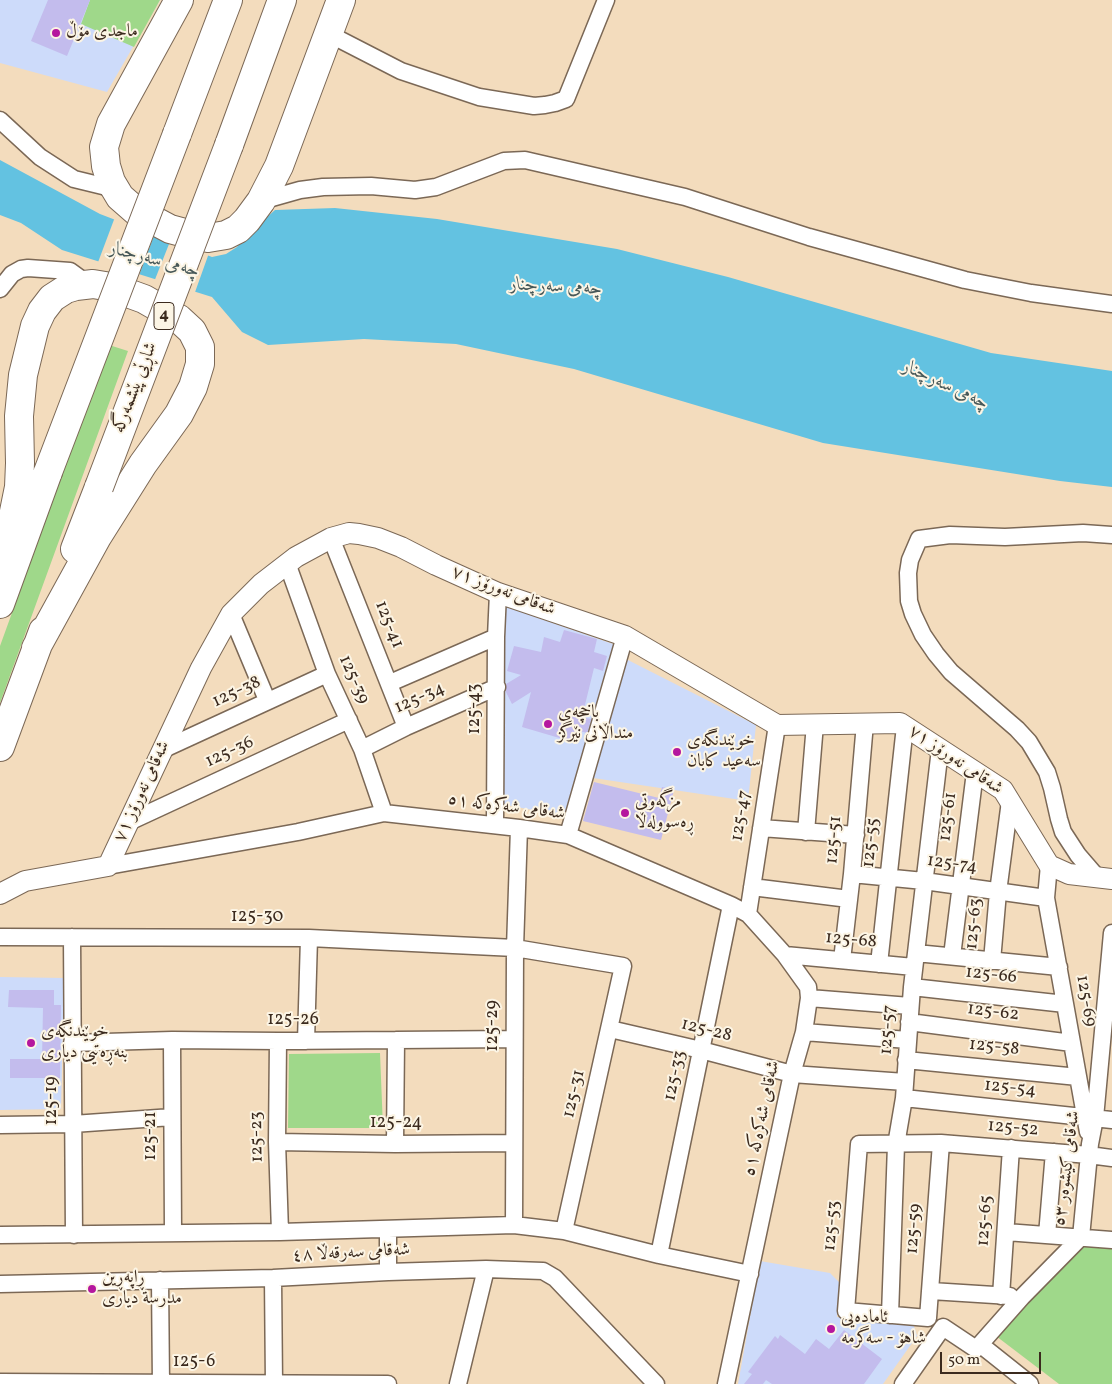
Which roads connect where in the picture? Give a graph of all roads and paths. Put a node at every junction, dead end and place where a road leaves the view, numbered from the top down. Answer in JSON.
{"nodes":[{"id":1,"x":178,"y":0,"type":"edge"},
{"id":2,"x":228,"y":0,"type":"edge"},
{"id":3,"x":282,"y":0,"type":"edge"},
{"id":4,"x":341,"y":0,"type":"edge"},
{"id":5,"x":606,"y":0,"type":"edge"},
{"id":6,"x":329,"y":34,"type":"junction"},
{"id":7,"x":0,"y":120,"type":"edge"},
{"id":8,"x":115,"y":189,"type":"junction"},
{"id":9,"x":261,"y":201,"type":"junction"},
{"id":10,"x":84,"y":285,"type":"junction"},
{"id":11,"x":0,"y":289,"type":"edge"},
{"id":12,"x":1112,"y":304,"type":"edge"},
{"id":13,"x":1112,"y":535,"type":"edge"},
{"id":14,"x":331,"y":538,"type":"junction"},
{"id":15,"x":287,"y":563,"type":"junction"},
{"id":16,"x":0,"y":581,"type":"edge"},
{"id":17,"x":498,"y":592,"type":"junction"},
{"id":18,"x":0,"y":604,"type":"edge"},
{"id":19,"x":231,"y":614,"type":"junction"},
{"id":20,"x":624,"y":636,"type":"junction"},
{"id":21,"x":496,"y":637,"type":"junction"},
{"id":22,"x":36,"y":648,"type":"junction"},
{"id":23,"x":327,"y":674,"type":"junction"},
{"id":24,"x":390,"y":683,"type":"junction"},
{"id":25,"x":497,"y":687,"type":"junction"},
{"id":26,"x":267,"y":700,"type":"junction"},
{"id":27,"x":348,"y":720,"type":"junction"},
{"id":28,"x":865,"y":723,"type":"junction"},
{"id":29,"x":776,"y":724,"type":"junction"},
{"id":30,"x":815,"y":724,"type":"junction"},
{"id":31,"x":406,"y":726,"type":"junction"},
{"id":32,"x":905,"y":726,"type":"junction"},
{"id":33,"x":0,"y":747,"type":"edge"},
{"id":34,"x":164,"y":749,"type":"junction"},
{"id":35,"x":362,"y":749,"type":"junction"},
{"id":36,"x":940,"y":749,"type":"junction"},
{"id":37,"x":975,"y":772,"type":"junction"},
{"id":38,"x":1010,"y":801,"type":"junction"},
{"id":39,"x":384,"y":813,"type":"junction"},
{"id":40,"x":129,"y":822,"type":"junction"},
{"id":41,"x":495,"y":825,"type":"junction"},
{"id":42,"x":519,"y":828,"type":"junction"},
{"id":43,"x":761,"y":828,"type":"junction"},
{"id":44,"x":806,"y":832,"type":"junction"},
{"id":45,"x":568,"y":835,"type":"junction"},
{"id":46,"x":856,"y":835,"type":"junction"},
{"id":47,"x":1049,"y":865,"type":"junction"},
{"id":48,"x":108,"y":866,"type":"junction"},
{"id":49,"x":852,"y":874,"type":"junction"},
{"id":50,"x":888,"y":877,"type":"junction"},
{"id":51,"x":1104,"y":878,"type":"edge"},
{"id":52,"x":924,"y":881,"type":"junction"},
{"id":53,"x":961,"y":886,"type":"junction"},
{"id":54,"x":752,"y":887,"type":"junction"},
{"id":55,"x":998,"y":892,"type":"junction"},
{"id":56,"x":0,"y":894,"type":"edge"},
{"id":57,"x":1046,"y":898,"type":"junction"},
{"id":58,"x":849,"y":899,"type":"junction"},
{"id":59,"x":731,"y":905,"type":"junction"},
{"id":60,"x":748,"y":914,"type":"junction"},
{"id":61,"x":1112,"y":933,"type":"edge"},
{"id":62,"x":72,"y":937,"type":"junction"},
{"id":63,"x":0,"y":938,"type":"edge"},
{"id":64,"x":309,"y":938,"type":"junction"},
{"id":65,"x":514,"y":948,"type":"junction"},
{"id":66,"x":785,"y":955,"type":"junction"},
{"id":67,"x":952,"y":956,"type":"junction"},
{"id":68,"x":842,"y":960,"type":"junction"},
{"id":69,"x":915,"y":960,"type":"junction"},
{"id":70,"x":992,"y":960,"type":"junction"},
{"id":71,"x":878,"y":964,"type":"junction"},
{"id":72,"x":623,"y":966,"type":"joint"},
{"id":73,"x":1059,"y":967,"type":"junction"},
{"id":74,"x":912,"y":987,"type":"junction"},
{"id":75,"x":809,"y":998,"type":"junction"},
{"id":76,"x":1065,"y":1004,"type":"junction"},
{"id":77,"x":910,"y":1006,"type":"junction"},
{"id":78,"x":909,"y":1022,"type":"junction"},
{"id":79,"x":610,"y":1029,"type":"junction"},
{"id":80,"x":804,"y":1032,"type":"junction"},
{"id":81,"x":514,"y":1039,"type":"junction"},
{"id":82,"x":172,"y":1040,"type":"junction"},
{"id":83,"x":396,"y":1040,"type":"junction"},
{"id":84,"x":908,"y":1040,"type":"junction"},
{"id":85,"x":278,"y":1041,"type":"junction"},
{"id":86,"x":306,"y":1041,"type":"junction"},
{"id":87,"x":1072,"y":1043,"type":"junction"},
{"id":88,"x":72,"y":1044,"type":"junction"},
{"id":89,"x":701,"y":1050,"type":"junction"},
{"id":90,"x":906,"y":1060,"type":"junction"},
{"id":91,"x":792,"y":1074,"type":"junction"},
{"id":92,"x":1078,"y":1077,"type":"junction"},
{"id":93,"x":904,"y":1090,"type":"junction"},
{"id":94,"x":172,"y":1117,"type":"junction"},
{"id":95,"x":1090,"y":1117,"type":"junction"},
{"id":96,"x":1112,"y":1120,"type":"edge"},
{"id":97,"x":73,"y":1124,"type":"junction"},
{"id":98,"x":0,"y":1125,"type":"edge"},
{"id":99,"x":277,"y":1142,"type":"junction"},
{"id":100,"x":514,"y":1143,"type":"junction"},
{"id":101,"x":941,"y":1143,"type":"junction"},
{"id":102,"x":395,"y":1144,"type":"junction"},
{"id":103,"x":859,"y":1144,"type":"joint"},
{"id":104,"x":896,"y":1145,"type":"junction"},
{"id":105,"x":1011,"y":1148,"type":"junction"},
{"id":106,"x":1089,"y":1149,"type":"junction"},
{"id":107,"x":1054,"y":1152,"type":"junction"},
{"id":108,"x":1112,"y":1158,"type":"edge"},
{"id":109,"x":514,"y":1225,"type":"junction"},
{"id":110,"x":388,"y":1229,"type":"junction"},
{"id":111,"x":564,"y":1231,"type":"junction"},
{"id":112,"x":173,"y":1232,"type":"junction"},
{"id":113,"x":280,"y":1232,"type":"junction"},
{"id":114,"x":1006,"y":1232,"type":"junction"},
{"id":115,"x":0,"y":1235,"type":"edge"},
{"id":116,"x":74,"y":1235,"type":"junction"},
{"id":117,"x":1047,"y":1235,"type":"junction"},
{"id":118,"x":1081,"y":1237,"type":"junction"},
{"id":119,"x":1112,"y":1240,"type":"edge"},
{"id":120,"x":659,"y":1254,"type":"junction"},
{"id":121,"x":486,"y":1269,"type":"junction"},
{"id":122,"x":388,"y":1272,"type":"junction"},
{"id":123,"x":750,"y":1274,"type":"junction"},
{"id":124,"x":273,"y":1278,"type":"junction"},
{"id":125,"x":160,"y":1280,"type":"junction"},
{"id":126,"x":0,"y":1284,"type":"edge"},
{"id":127,"x":931,"y":1291,"type":"junction"},
{"id":128,"x":1001,"y":1296,"type":"junction"},
{"id":129,"x":1022,"y":1297,"type":"junction"},
{"id":130,"x":890,"y":1315,"type":"junction"},
{"id":131,"x":928,"y":1318,"type":"junction"},
{"id":132,"x":937,"y":1335,"type":"junction"},
{"id":133,"x":981,"y":1345,"type":"junction"},
{"id":134,"x":0,"y":1382,"type":"edge"},
{"id":135,"x":161,"y":1383,"type":"edge"},
{"id":136,"x":274,"y":1384,"type":"edge"},
{"id":137,"x":388,"y":1384,"type":"edge"},
{"id":138,"x":458,"y":1384,"type":"edge"},
{"id":139,"x":656,"y":1384,"type":"edge"},
{"id":140,"x":726,"y":1384,"type":"edge"},
{"id":141,"x":903,"y":1384,"type":"edge"},
{"id":142,"x":1030,"y":1384,"type":"edge"}],
"edges":[{"from":1,"to":8,"type":"highway"},
{"from":2,"to":18,"type":"highway","bridge":true},
{"from":3,"to":22,"type":"highway","name":"شاڕێی پێشمەرگە","number":"4","bridge":true},
{"from":4,"to":6,"type":"highway"},
{"from":5,"to":6,"type":"street"},
{"from":6,"to":9,"type":"highway"},
{"from":7,"to":8,"type":"street"},
{"from":8,"to":9,"type":"highway"},
{"from":9,"to":12,"type":"street"},
{"from":10,"to":11,"type":"street"},
{"from":10,"to":16,"type":"highway"},
{"from":10,"to":22,"type":"highway"},
{"from":13,"to":51,"type":"street"},
{"from":14,"to":15,"type":"street","name":"شەقامی نەورۆز ٧١"},
{"from":14,"to":17,"type":"street","name":"شەقامی نەورۆز ٧١"},
{"from":14,"to":24,"type":"street","name":"125-41"},
{"from":15,"to":19,"type":"street","name":"شەقامی نەورۆز ٧١"},
{"from":15,"to":23,"type":"street","name":"125-39"},
{"from":17,"to":20,"type":"street","name":"شەقامی نەورۆز ٧١"},
{"from":17,"to":21,"type":"street","name":"125-43"},
{"from":19,"to":26,"type":"street"},
{"from":19,"to":34,"type":"street","name":"شەقامی نەورۆز ٧١"},
{"from":20,"to":29,"type":"street","name":"شەقامی نەورۆز ٧١"},
{"from":20,"to":45,"type":"street"},
{"from":21,"to":24,"type":"street"},
{"from":21,"to":25,"type":"street","name":"125-43"},
{"from":22,"to":33,"type":"highway","name":"شاڕێی پێشمەرگە","number":"4"},
{"from":23,"to":26,"type":"street","name":"125-38"},
{"from":23,"to":27,"type":"street","name":"125-39"},
{"from":24,"to":31,"type":"street","name":"125-41"},
{"from":25,"to":31,"type":"street","name":"125-34"},
{"from":25,"to":41,"type":"street","name":"125-43"},
{"from":26,"to":34,"type":"street","name":"125-38"},
{"from":27,"to":35,"type":"street","name":"125-39"},
{"from":27,"to":40,"type":"street","name":"125-36"},
{"from":28,"to":30,"type":"street","name":"شەقامی نەورۆز ٧١"},
{"from":28,"to":32,"type":"street","name":"شەقامی نەورۆز ٧١"},
{"from":28,"to":46,"type":"street","name":"125-51"},
{"from":29,"to":30,"type":"street","name":"شەقامی نەورۆز ٧١"},
{"from":29,"to":43,"type":"street","name":"125-47"},
{"from":30,"to":44,"type":"street"},
{"from":31,"to":35,"type":"street","name":"125-34"},
{"from":32,"to":36,"type":"street","name":"شەقامی نەورۆز ٧١"},
{"from":32,"to":50,"type":"street","name":"125-55"},
{"from":34,"to":40,"type":"street","name":"شەقامی نەورۆز ٧١"},
{"from":35,"to":39,"type":"street","name":"125-39"},
{"from":36,"to":37,"type":"street","name":"شەقامی نەورۆز ٧١"},
{"from":36,"to":52,"type":"street","name":"125-57"},
{"from":37,"to":38,"type":"street","name":"شەقامی نەورۆز ٧١"},
{"from":37,"to":53,"type":"street","name":"125-61"},
{"from":38,"to":47,"type":"street","name":"شەقامی نەورۆز ٧١"},
{"from":38,"to":55,"type":"street","name":"125-63"},
{"from":39,"to":41,"type":"street","name":"شەقامی شەکرەکە ٥١"},
{"from":39,"to":48,"type":"street","name":"شەقامی شەکرەکە ٥١"},
{"from":40,"to":48,"type":"street","name":"شەقامی نەورۆز ٧١"},
{"from":41,"to":42,"type":"street","name":"شەقامی شەکرەکە ٥١"},
{"from":42,"to":45,"type":"street","name":"شەقامی شەکرەکە ٥١"},
{"from":42,"to":65,"type":"street","name":"125-29"},
{"from":43,"to":44,"type":"street"},
{"from":43,"to":54,"type":"street","name":"125-47"},
{"from":44,"to":46,"type":"street"},
{"from":45,"to":59,"type":"street","name":"شەقامی شەکرەکە ٥١"},
{"from":46,"to":49,"type":"street","name":"125-51"},
{"from":47,"to":51,"type":"street"},
{"from":47,"to":57,"type":"street","name":"125-69"},
{"from":48,"to":56,"type":"street"},
{"from":49,"to":50,"type":"street","name":"125-74"},
{"from":49,"to":58,"type":"street","name":"125-51"},
{"from":50,"to":52,"type":"street","name":"125-74"},
{"from":50,"to":71,"type":"street","name":"125-55"},
{"from":52,"to":53,"type":"street","name":"125-74"},
{"from":52,"to":69,"type":"street","name":"125-57"},
{"from":53,"to":55,"type":"street","name":"125-74"},
{"from":53,"to":67,"type":"street","name":"125-61"},
{"from":54,"to":58,"type":"street"},
{"from":54,"to":60,"type":"street","name":"125-47"},
{"from":55,"to":57,"type":"street","name":"125-74"},
{"from":55,"to":70,"type":"street","name":"125-63"},
{"from":57,"to":73,"type":"street","name":"125-69"},
{"from":58,"to":68,"type":"street","name":"125-51"},
{"from":59,"to":60,"type":"street","name":"شەقامی شەکرەکە ٥١"},
{"from":59,"to":89,"type":"street","name":"125-33"},
{"from":60,"to":66,"type":"street","name":"شەقامی شەکرەکە ٥١"},
{"from":61,"to":95,"type":"street","name":"شەقامی کیشوەر ٥٣"},
{"from":62,"to":63,"type":"street","name":"125-30"},
{"from":62,"to":64,"type":"street","name":"125-30"},
{"from":62,"to":88,"type":"street","name":"125-19"},
{"from":64,"to":65,"type":"street","name":"125-30"},
{"from":64,"to":86,"type":"street"},
{"from":65,"to":72,"type":"street","name":"125-30"},
{"from":65,"to":81,"type":"street","name":"125-29"},
{"from":66,"to":68,"type":"street","name":"125-68"},
{"from":66,"to":75,"type":"street","name":"شەقامی شەکرەکە ٥١"},
{"from":67,"to":69,"type":"street","name":"125-68"},
{"from":67,"to":70,"type":"street","name":"125-68"},
{"from":68,"to":71,"type":"street","name":"125-68"},
{"from":69,"to":71,"type":"street","name":"125-68"},
{"from":69,"to":74,"type":"street","name":"125-57"},
{"from":70,"to":73,"type":"street","name":"125-68"},
{"from":72,"to":79,"type":"street","name":"125-31"},
{"from":73,"to":76,"type":"street","name":"125-69"},
{"from":74,"to":76,"type":"street","name":"125-66"},
{"from":74,"to":77,"type":"street","name":"125-57"},
{"from":75,"to":77,"type":"street"},
{"from":75,"to":80,"type":"street","name":"شەقامی شەکرەکە ٥١"},
{"from":76,"to":87,"type":"street","name":"125-69"},
{"from":77,"to":78,"type":"street","name":"125-57"},
{"from":78,"to":84,"type":"street","name":"125-57"},
{"from":78,"to":87,"type":"street","name":"125-62"},
{"from":79,"to":89,"type":"street","name":"125-28"},
{"from":79,"to":111,"type":"street","name":"125-31"},
{"from":80,"to":84,"type":"street"},
{"from":80,"to":91,"type":"street","name":"شەقامی شەکرەکە ٥١"},
{"from":81,"to":83,"type":"street","name":"125-26"},
{"from":81,"to":100,"type":"street","name":"125-29"},
{"from":82,"to":85,"type":"street","name":"125-26"},
{"from":82,"to":88,"type":"street","name":"125-26"},
{"from":82,"to":94,"type":"street","name":"125-21"},
{"from":83,"to":86,"type":"street","name":"125-26"},
{"from":83,"to":102,"type":"street"},
{"from":84,"to":90,"type":"street","name":"125-57"},
{"from":85,"to":86,"type":"street","name":"125-26"},
{"from":85,"to":99,"type":"street","name":"125-23"},
{"from":87,"to":92,"type":"street","name":"125-69"},
{"from":88,"to":97,"type":"street","name":"125-19"},
{"from":89,"to":91,"type":"street","name":"125-28"},
{"from":89,"to":120,"type":"street","name":"125-33"},
{"from":90,"to":92,"type":"street","name":"125-58"},
{"from":90,"to":93,"type":"street","name":"125-57"},
{"from":91,"to":93,"type":"street","name":"125-28"},
{"from":91,"to":123,"type":"street","name":"شەقامی شەکرەکە ٥١"},
{"from":92,"to":95,"type":"street","name":"125-69"},
{"from":93,"to":95,"type":"street","name":"125-54"},
{"from":93,"to":104,"type":"street","name":"125-57"},
{"from":94,"to":97,"type":"street"},
{"from":94,"to":112,"type":"street","name":"125-21"},
{"from":95,"to":96,"type":"street","name":"125-54"},
{"from":95,"to":106,"type":"street","name":"125-69"},
{"from":97,"to":98,"type":"street"},
{"from":97,"to":116,"type":"street","name":"125-19"},
{"from":99,"to":102,"type":"street","name":"125-24"},
{"from":99,"to":113,"type":"street","name":"125-23"},
{"from":100,"to":102,"type":"street","name":"125-24"},
{"from":100,"to":109,"type":"street","name":"125-29"},
{"from":101,"to":104,"type":"street","name":"125-52"},
{"from":101,"to":105,"type":"street","name":"125-52"},
{"from":101,"to":127,"type":"street","name":"125-59"},
{"from":103,"to":104,"type":"street","name":"125-52"},
{"from":103,"to":130,"type":"street","name":"125-53"},
{"from":104,"to":130,"type":"street","name":"125-57"},
{"from":105,"to":107,"type":"street","name":"125-52"},
{"from":105,"to":114,"type":"street","name":"125-65"},
{"from":106,"to":107,"type":"street","name":"125-52"},
{"from":106,"to":108,"type":"street","name":"125-52"},
{"from":106,"to":118,"type":"street","name":"شەقامی کیشوەر ٥٣"},
{"from":107,"to":117,"type":"street"},
{"from":109,"to":110,"type":"street"},
{"from":109,"to":111,"type":"street"},
{"from":110,"to":113,"type":"street"},
{"from":110,"to":122,"type":"street"},
{"from":111,"to":120,"type":"street"},
{"from":112,"to":113,"type":"street"},
{"from":112,"to":116,"type":"street"},
{"from":114,"to":117,"type":"street"},
{"from":114,"to":128,"type":"street","name":"125-65"},
{"from":115,"to":116,"type":"street"},
{"from":117,"to":118,"type":"street"},
{"from":118,"to":119,"type":"street"},
{"from":118,"to":129,"type":"street","name":"شەقامی کیشوەر ٥٣"},
{"from":120,"to":123,"type":"street"},
{"from":121,"to":122,"type":"street","name":"شەقامی سەرقەڵا ٤٨"},
{"from":121,"to":138,"type":"street"},
{"from":121,"to":139,"type":"street","name":"شەقامی سەرقەڵا ٤٨"},
{"from":122,"to":124,"type":"street","name":"شەقامی سەرقەڵا ٤٨"},
{"from":123,"to":140,"type":"street","name":"شەقامی شەکرەکە ٥١"},
{"from":124,"to":125,"type":"street","name":"شەقامی سەرقەڵا ٤٨"},
{"from":124,"to":136,"type":"street"},
{"from":125,"to":126,"type":"street","name":"شەقامی سەرقەڵا ٤٨"},
{"from":125,"to":135,"type":"street"},
{"from":127,"to":128,"type":"street"},
{"from":127,"to":131,"type":"street","name":"125-59"},
{"from":128,"to":129,"type":"street"},
{"from":129,"to":133,"type":"street","name":"شەقامی کیشوەر ٥٣"},
{"from":130,"to":131,"type":"street"},
{"from":131,"to":132,"type":"street"},
{"from":132,"to":133,"type":"street"},
{"from":132,"to":141,"type":"street"},
{"from":133,"to":142,"type":"street"},
{"from":134,"to":135,"type":"street","name":"125-6"},
{"from":135,"to":136,"type":"street","name":"125-6"},
{"from":136,"to":137,"type":"street","name":"125-6"}]}
